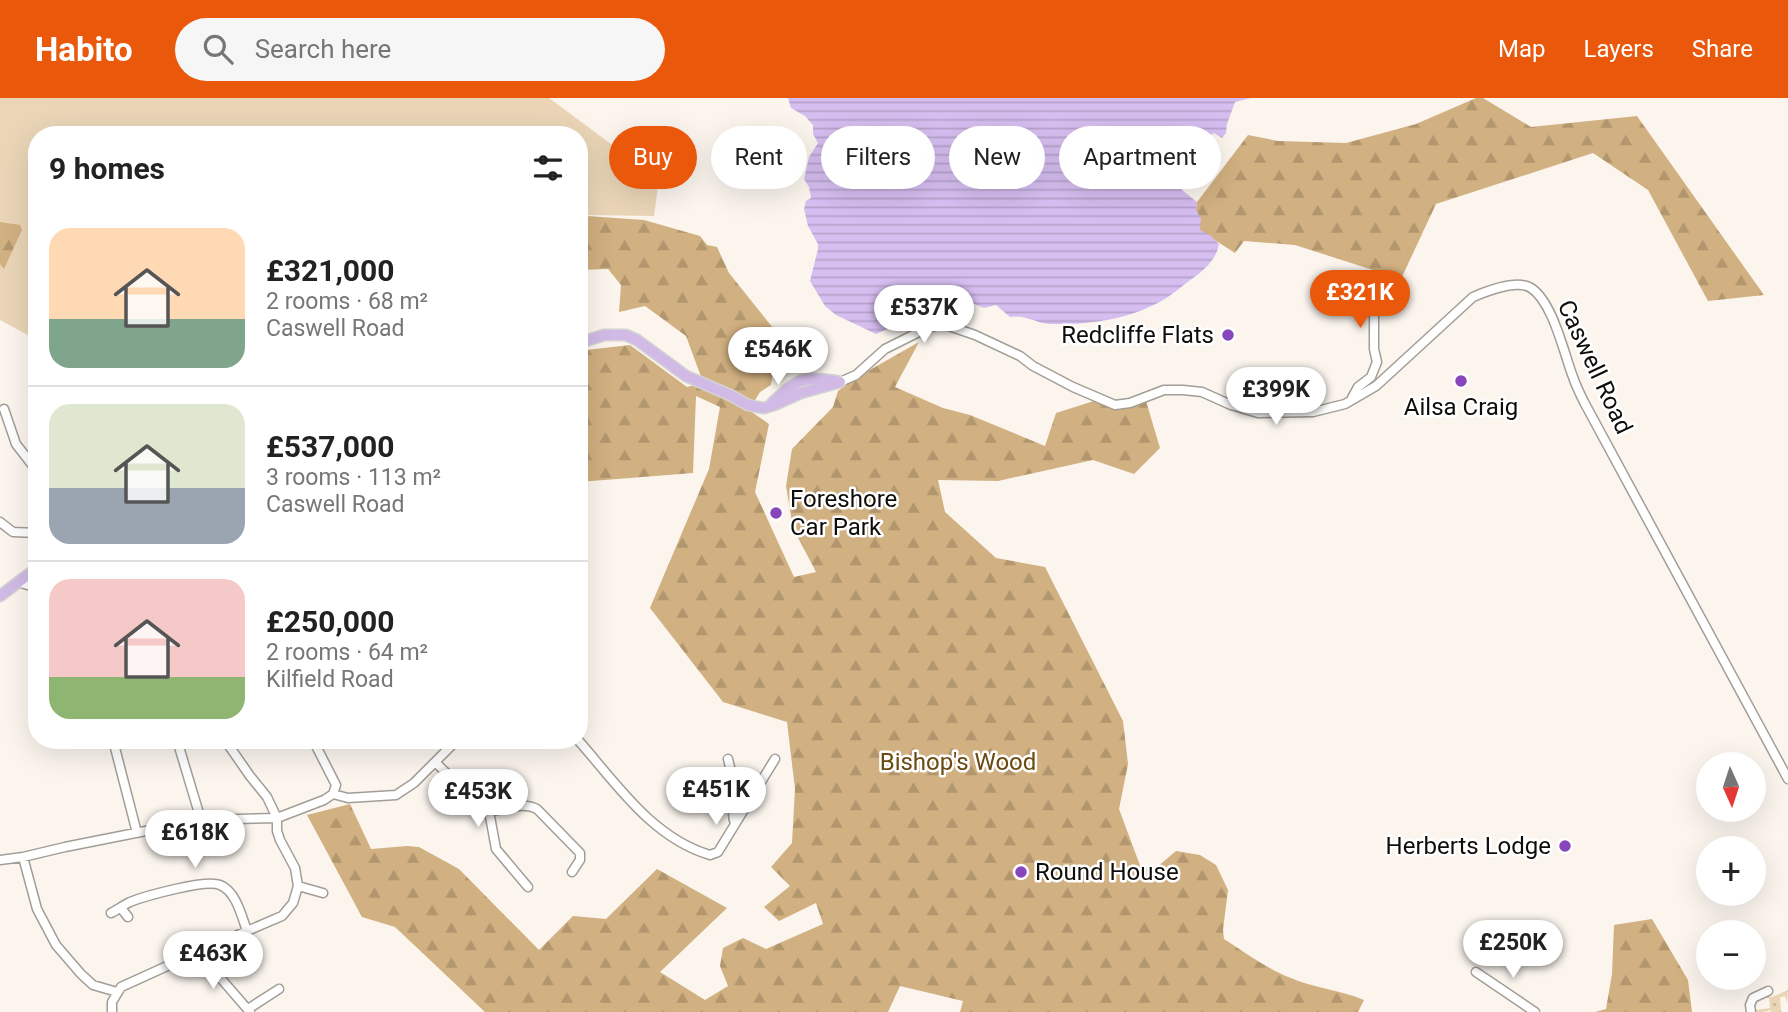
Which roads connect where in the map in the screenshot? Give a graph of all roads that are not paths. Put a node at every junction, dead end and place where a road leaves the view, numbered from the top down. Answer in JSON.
{"nodes":[{"id":1,"x":1374,"y":311,"type":"dead end"},
{"id":2,"x":588,"y":341,"type":"edge"},
{"id":3,"x":840,"y":382,"type":"joint"},
{"id":4,"x":1351,"y":401,"type":"junction"},
{"id":5,"x":4,"y":409,"type":"dead end"},
{"id":6,"x":28,"y":459,"type":"edge"},
{"id":7,"x":0,"y":522,"type":"edge"},
{"id":8,"x":28,"y":533,"type":"edge"},
{"id":9,"x":28,"y":575,"type":"edge"},
{"id":10,"x":18,"y":582,"type":"junction"},
{"id":11,"x":28,"y":585,"type":"edge"},
{"id":12,"x":0,"y":596,"type":"edge"},
{"id":13,"x":115,"y":749,"type":"edge"},
{"id":14,"x":180,"y":749,"type":"edge"},
{"id":15,"x":231,"y":749,"type":"edge"},
{"id":16,"x":318,"y":749,"type":"edge"},
{"id":17,"x":448,"y":749,"type":"edge"},
{"id":18,"x":585,"y":749,"type":"edge"},
{"id":19,"x":728,"y":759,"type":"dead end"},
{"id":20,"x":775,"y":759,"type":"dead end"},
{"id":21,"x":435,"y":762,"type":"junction"},
{"id":22,"x":1788,"y":779,"type":"edge"},
{"id":23,"x":333,"y":794,"type":"junction"},
{"id":24,"x":739,"y":804,"type":"junction"},
{"id":25,"x":749,"y":804,"type":"junction"},
{"id":26,"x":489,"y":811,"type":"junction"},
{"id":27,"x":277,"y":818,"type":"junction"},
{"id":28,"x":201,"y":820,"type":"junction"},
{"id":29,"x":735,"y":824,"type":"junction"},
{"id":30,"x":137,"y":832,"type":"junction"},
{"id":31,"x":23,"y":857,"type":"junction"},
{"id":32,"x":0,"y":860,"type":"edge"},
{"id":33,"x":572,"y":872,"type":"dead end"},
{"id":34,"x":298,"y":887,"type":"junction"},
{"id":35,"x":528,"y":887,"type":"dead end"},
{"id":36,"x":323,"y":893,"type":"dead end"},
{"id":37,"x":121,"y":908,"type":"junction"},
{"id":38,"x":111,"y":913,"type":"dead end"},
{"id":39,"x":128,"y":918,"type":"dead end"},
{"id":40,"x":247,"y":931,"type":"junction"},
{"id":41,"x":198,"y":952,"type":"junction"},
{"id":42,"x":1476,"y":972,"type":"dead end"},
{"id":43,"x":1485,"y":977,"type":"junction"},
{"id":44,"x":1478,"y":986,"type":"dead end"},
{"id":45,"x":279,"y":989,"type":"dead end"},
{"id":46,"x":1768,"y":991,"type":"dead end"},
{"id":47,"x":117,"y":992,"type":"junction"},
{"id":48,"x":249,"y":1011,"type":"edge"},
{"id":49,"x":112,"y":1012,"type":"edge"},
{"id":50,"x":1535,"y":1012,"type":"edge"},
{"id":51,"x":1751,"y":1012,"type":"edge"}],
"edges":[{"from":1,"to":4,"type":"street"},
{"from":2,"to":3,"type":"main road","name":"Caswell Road"},
{"from":3,"to":4,"type":"street","name":"Caswell Road"},
{"from":4,"to":22,"type":"street","name":"Caswell Road"},
{"from":5,"to":6,"type":"street"},
{"from":7,"to":8,"type":"street"},
{"from":9,"to":10,"type":"main road"},
{"from":10,"to":11,"type":"street"},
{"from":10,"to":12,"type":"main road"},
{"from":13,"to":30,"type":"street"},
{"from":14,"to":28,"type":"street"},
{"from":15,"to":27,"type":"street"},
{"from":16,"to":23,"type":"street"},
{"from":17,"to":21,"type":"street"},
{"from":18,"to":29,"type":"street"},
{"from":19,"to":24,"type":"street"},
{"from":20,"to":25,"type":"street"},
{"from":21,"to":23,"type":"street"},
{"from":21,"to":26,"type":"street"},
{"from":23,"to":27,"type":"street"},
{"from":24,"to":25,"type":"street"},
{"from":24,"to":29,"type":"street"},
{"from":25,"to":29,"type":"street"},
{"from":26,"to":33,"type":"street"},
{"from":26,"to":35,"type":"street"},
{"from":27,"to":28,"type":"street"},
{"from":27,"to":34,"type":"street"},
{"from":28,"to":30,"type":"street"},
{"from":30,"to":31,"type":"street"},
{"from":31,"to":32,"type":"street"},
{"from":31,"to":47,"type":"street"},
{"from":34,"to":36,"type":"street"},
{"from":34,"to":40,"type":"street"},
{"from":37,"to":38,"type":"street"},
{"from":37,"to":39,"type":"street"},
{"from":37,"to":40,"type":"street"},
{"from":40,"to":41,"type":"street"},
{"from":41,"to":47,"type":"street"},
{"from":41,"to":48,"type":"street"},
{"from":42,"to":43,"type":"street"},
{"from":43,"to":44,"type":"street"},
{"from":43,"to":50,"type":"street"},
{"from":45,"to":48,"type":"street"},
{"from":46,"to":51,"type":"street"},
{"from":47,"to":49,"type":"street"}]}
